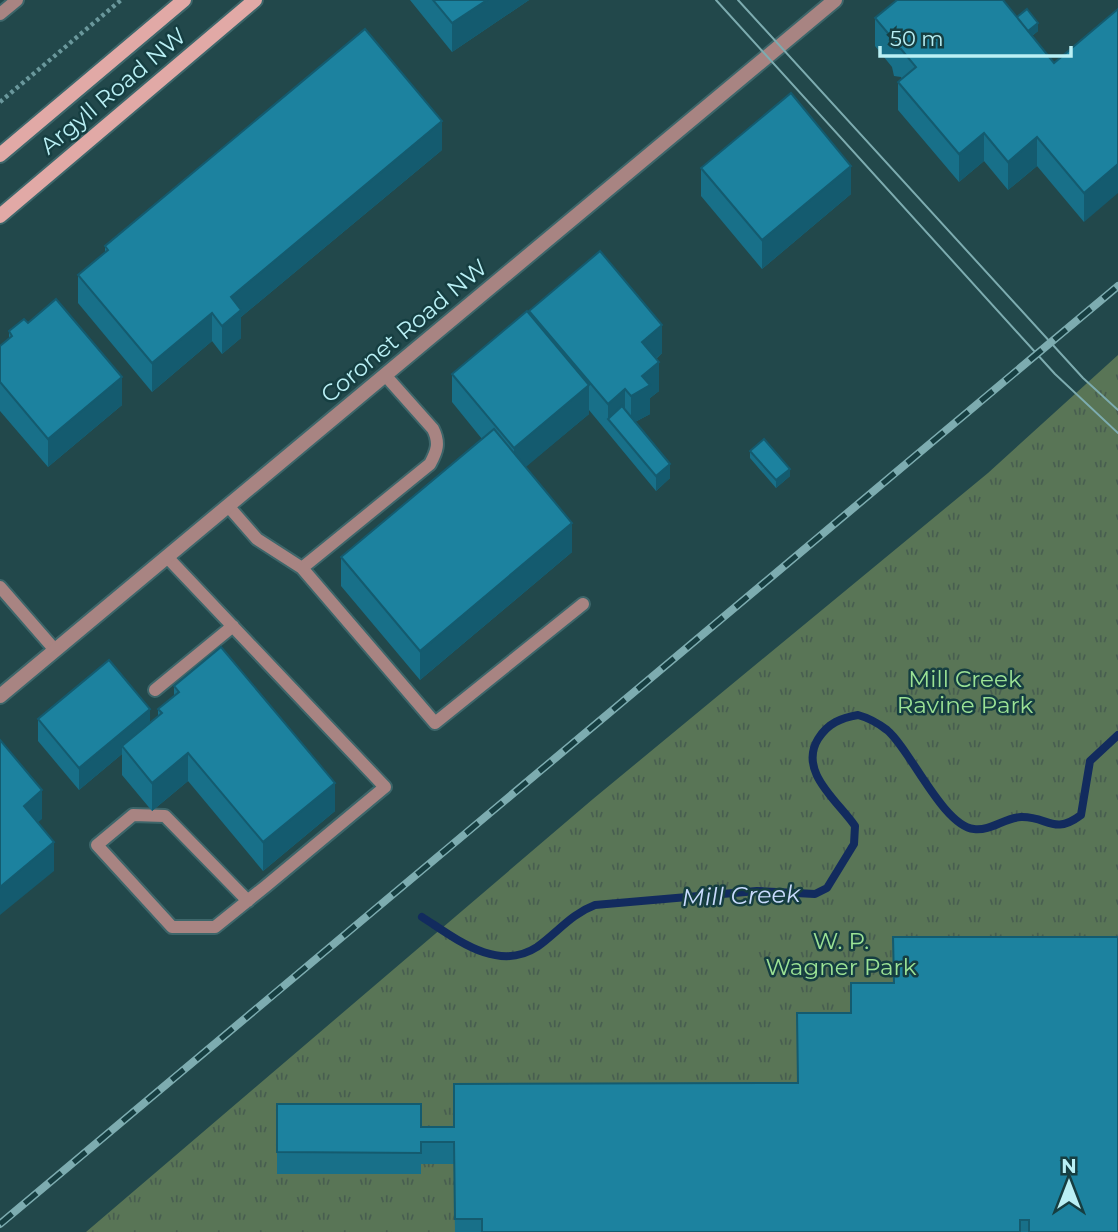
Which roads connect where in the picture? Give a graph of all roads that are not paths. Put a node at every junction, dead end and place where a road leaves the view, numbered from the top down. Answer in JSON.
{"nodes":[{"id":1,"x":18,"y":0,"type":"edge"},
{"id":2,"x":184,"y":0,"type":"edge"},
{"id":3,"x":256,"y":0,"type":"edge"},
{"id":4,"x":835,"y":0,"type":"edge"},
{"id":5,"x":0,"y":14,"type":"edge"},
{"id":6,"x":0,"y":155,"type":"edge"},
{"id":7,"x":0,"y":216,"type":"edge"},
{"id":8,"x":385,"y":375,"type":"junction"},
{"id":9,"x":229,"y":507,"type":"junction"},
{"id":10,"x":168,"y":558,"type":"junction"},
{"id":11,"x":302,"y":568,"type":"junction"},
{"id":12,"x":0,"y":588,"type":"edge"},
{"id":13,"x":583,"y":604,"type":"dead end"},
{"id":14,"x":233,"y":626,"type":"junction"},
{"id":15,"x":55,"y":650,"type":"junction"},
{"id":16,"x":155,"y":690,"type":"dead end"},
{"id":17,"x":0,"y":696,"type":"edge"},
{"id":18,"x":248,"y":901,"type":"junction"}],
"edges":[{"from":1,"to":5,"type":"lane"},
{"from":2,"to":6,"type":"main road","name":"Argyll Road NW"},
{"from":3,"to":7,"type":"main road","name":"Argyll Road NW"},
{"from":4,"to":8,"type":"street","name":"Coronet Road NW"},
{"from":8,"to":9,"type":"street","name":"Coronet Road NW"},
{"from":8,"to":11,"type":"lane"},
{"from":9,"to":10,"type":"street","name":"Coronet Road NW"},
{"from":9,"to":11,"type":"lane"},
{"from":10,"to":14,"type":"lane"},
{"from":10,"to":15,"type":"street","name":"Coronet Road NW"},
{"from":11,"to":13,"type":"lane"},
{"from":12,"to":15,"type":"lane"},
{"from":14,"to":16,"type":"lane"},
{"from":14,"to":18,"type":"lane"},
{"from":15,"to":17,"type":"street","name":"Coronet Road NW"},
{"from":18,"to":18,"type":"lane"}]}
